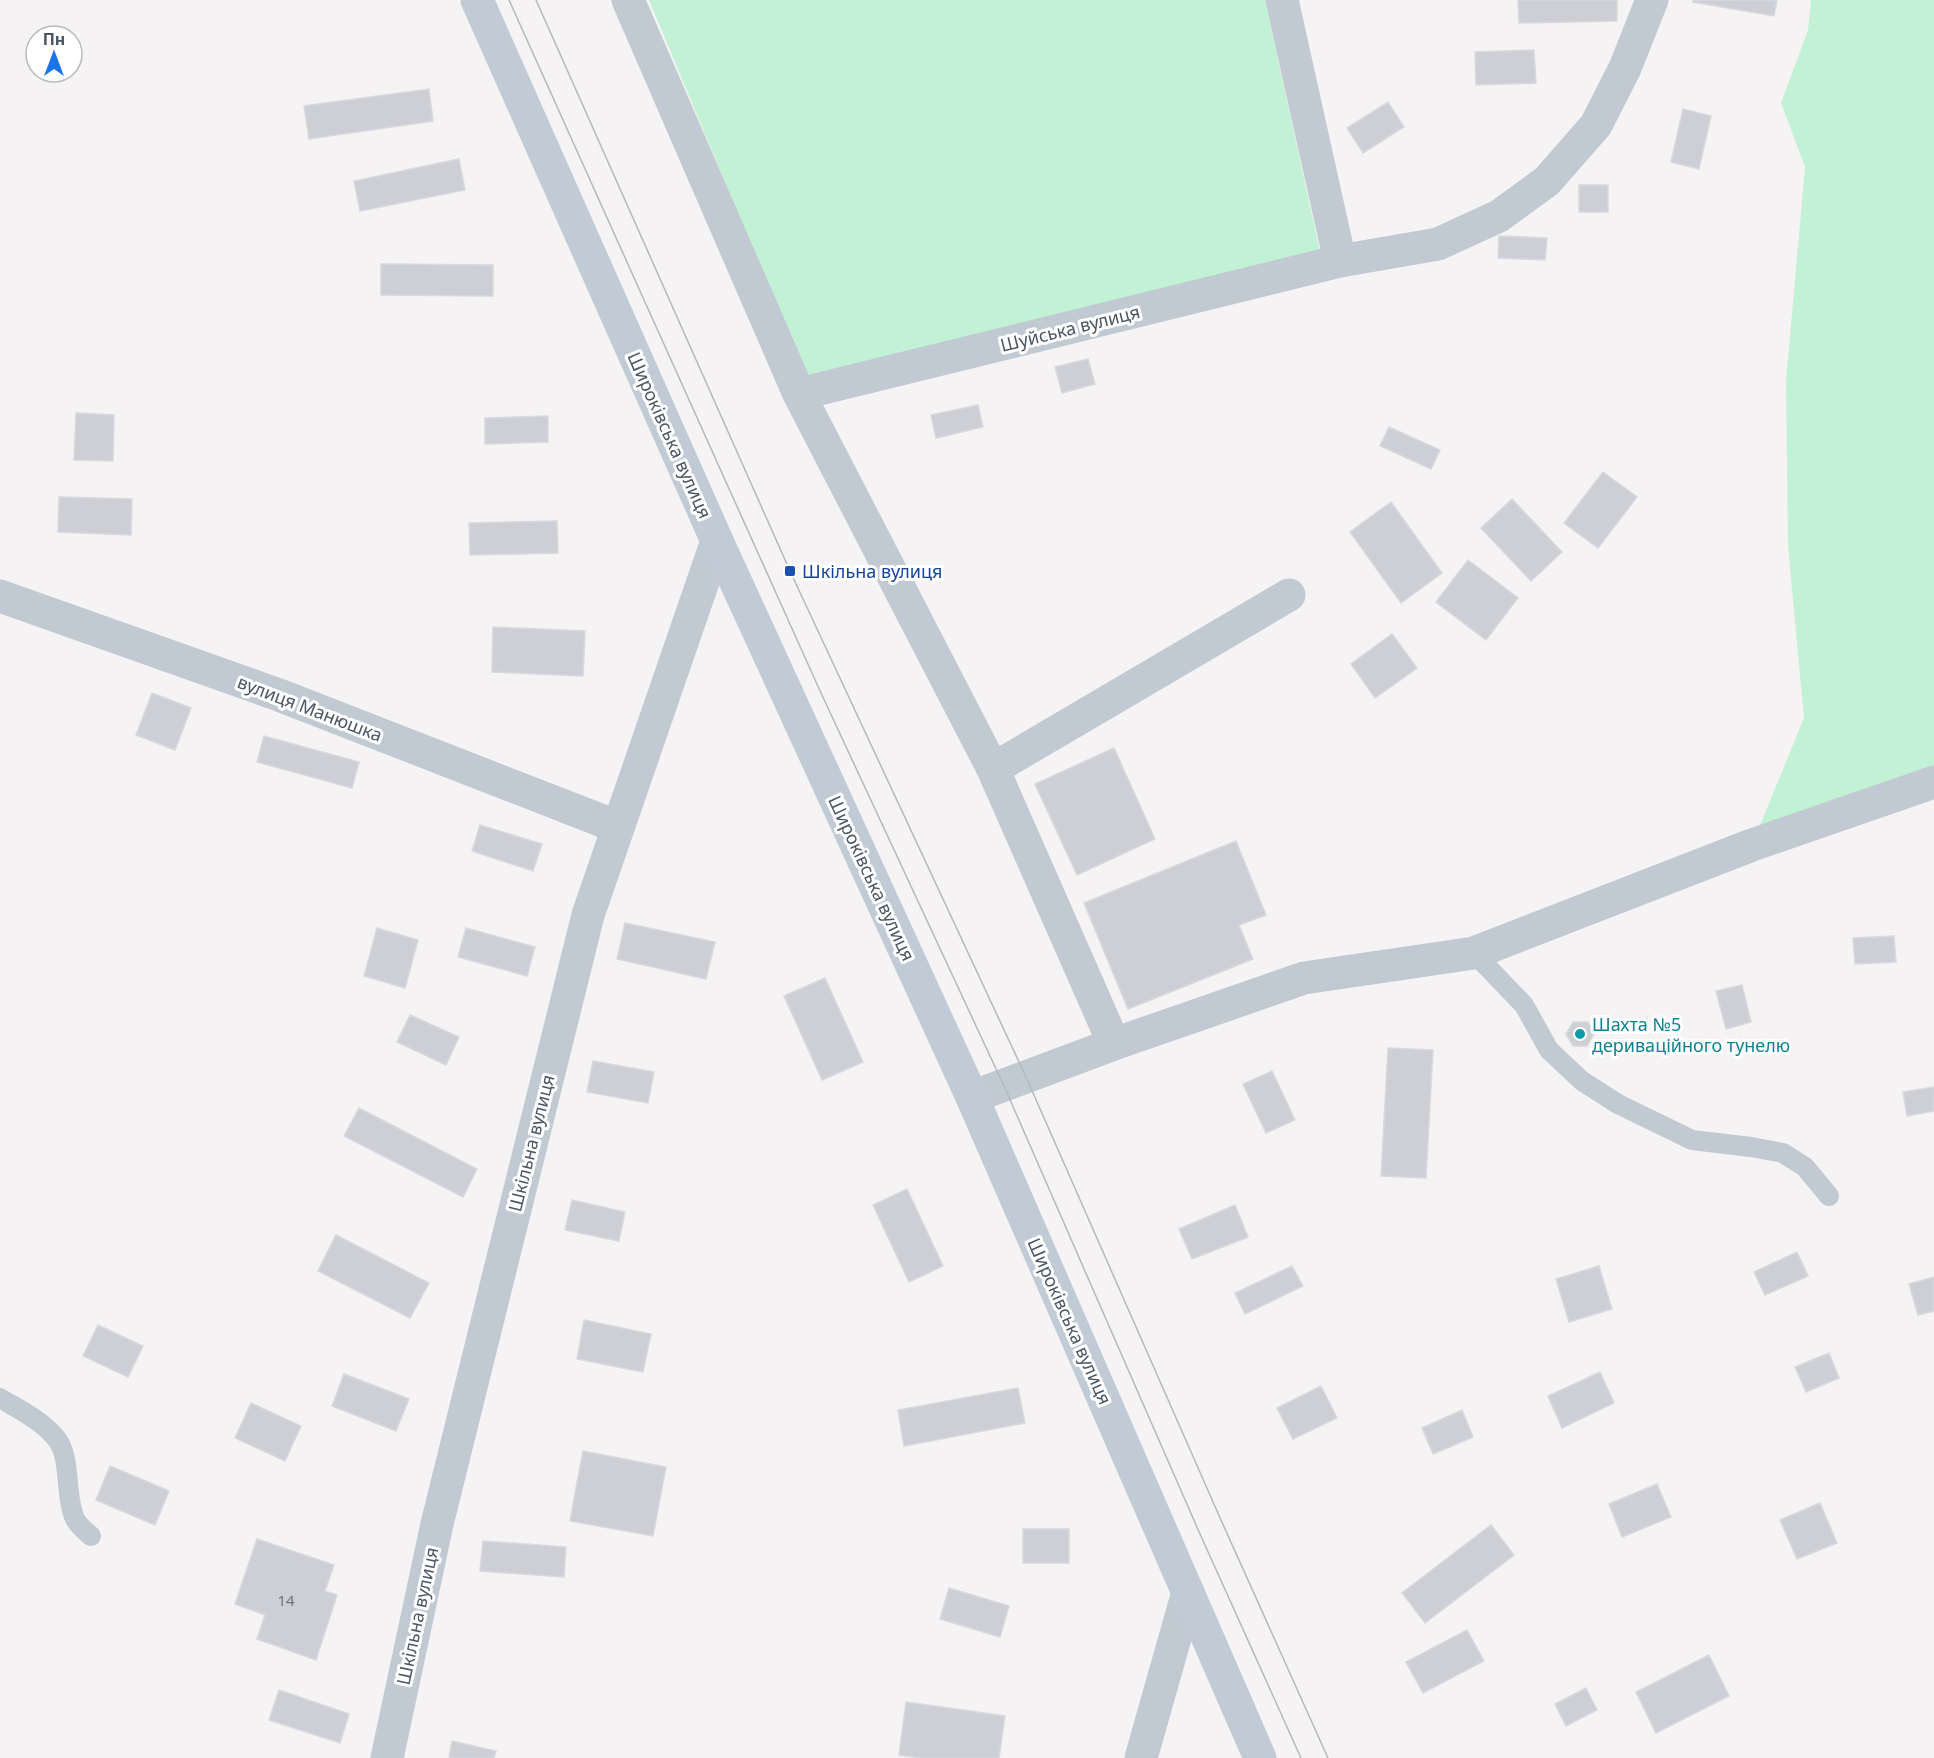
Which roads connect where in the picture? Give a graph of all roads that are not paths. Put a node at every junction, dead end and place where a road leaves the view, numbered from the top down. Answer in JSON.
{"nodes":[{"id":1,"x":477,"y":0,"type":"edge"},
{"id":2,"x":628,"y":0,"type":"edge"},
{"id":3,"x":1282,"y":0,"type":"edge"},
{"id":4,"x":1652,"y":0,"type":"edge"},
{"id":5,"x":1340,"y":261,"type":"junction"},
{"id":6,"x":799,"y":394,"type":"junction"},
{"id":7,"x":717,"y":541,"type":"junction"},
{"id":8,"x":0,"y":596,"type":"edge"},
{"id":9,"x":1289,"y":596,"type":"dead end"},
{"id":10,"x":993,"y":769,"type":"junction"},
{"id":11,"x":1934,"y":782,"type":"edge"},
{"id":12,"x":618,"y":827,"type":"junction"},
{"id":13,"x":1474,"y":953,"type":"junction"},
{"id":14,"x":1114,"y":1044,"type":"junction"},
{"id":15,"x":972,"y":1097,"type":"junction"},
{"id":16,"x":1829,"y":1196,"type":"dead end"},
{"id":17,"x":0,"y":1398,"type":"edge"},
{"id":18,"x":91,"y":1536,"type":"dead end"},
{"id":19,"x":1188,"y":1592,"type":"junction"},
{"id":20,"x":387,"y":1758,"type":"edge"},
{"id":21,"x":1141,"y":1758,"type":"edge"},
{"id":22,"x":1260,"y":1758,"type":"edge"}],
"edges":[{"from":1,"to":7,"type":"main road","name":"Широківська вулиця"},
{"from":2,"to":6,"type":"street"},
{"from":3,"to":5,"type":"street"},
{"from":4,"to":5,"type":"street","name":"Шуйська вулиця"},
{"from":5,"to":6,"type":"street","name":"Шуйська вулиця"},
{"from":6,"to":10,"type":"street"},
{"from":7,"to":12,"type":"street","name":"Шкільна вулиця"},
{"from":7,"to":15,"type":"main road","name":"Широківська вулиця"},
{"from":8,"to":12,"type":"street","name":"вулиця Манюшка"},
{"from":9,"to":10,"type":"street"},
{"from":10,"to":14,"type":"street"},
{"from":11,"to":13,"type":"street"},
{"from":12,"to":20,"type":"street","name":"Шкільна вулиця"},
{"from":13,"to":14,"type":"street"},
{"from":13,"to":16,"type":"lane"},
{"from":14,"to":15,"type":"street"},
{"from":15,"to":19,"type":"main road","name":"Широківська вулиця"},
{"from":17,"to":18,"type":"lane"},
{"from":19,"to":21,"type":"street"},
{"from":19,"to":22,"type":"main road","name":"Широківська вулиця"}]}
